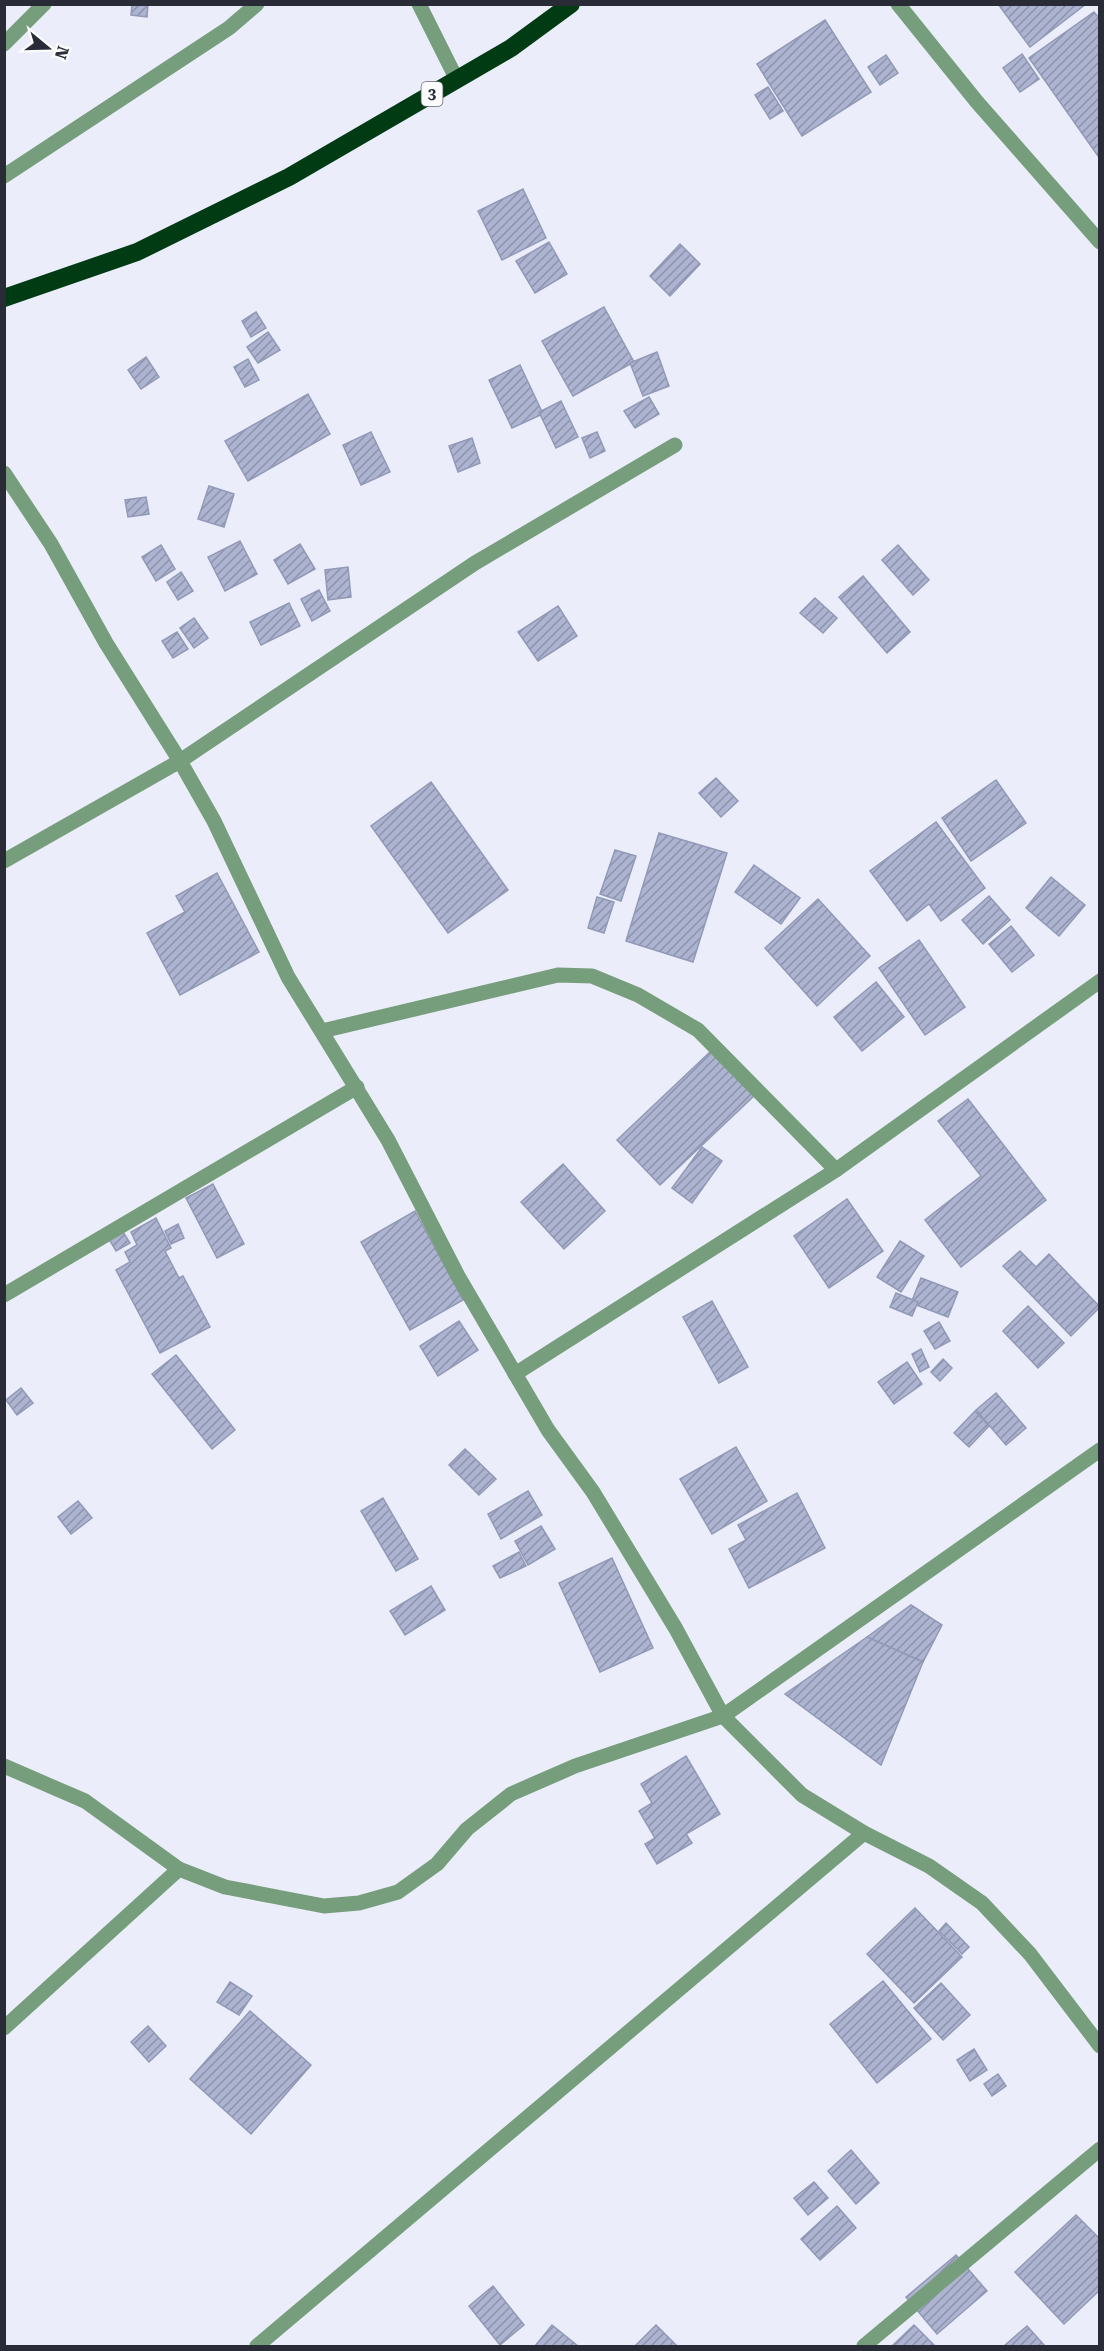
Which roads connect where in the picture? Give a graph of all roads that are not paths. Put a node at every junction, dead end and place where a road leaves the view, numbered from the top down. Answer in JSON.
{"nodes":[{"id":1,"x":44,"y":4,"type":"edge"},
{"id":2,"x":257,"y":4,"type":"edge"},
{"id":3,"x":419,"y":4,"type":"edge"},
{"id":4,"x":571,"y":4,"type":"edge"},
{"id":5,"x":898,"y":4,"type":"edge"},
{"id":6,"x":4,"y":44,"type":"edge"},
{"id":7,"x":457,"y":80,"type":"junction"},
{"id":8,"x":4,"y":176,"type":"edge"},
{"id":9,"x":1100,"y":242,"type":"edge"},
{"id":10,"x":4,"y":298,"type":"edge"},
{"id":11,"x":675,"y":446,"type":"dead end"},
{"id":12,"x":4,"y":473,"type":"edge"},
{"id":13,"x":180,"y":760,"type":"junction"},
{"id":14,"x":4,"y":861,"type":"edge"},
{"id":15,"x":1100,"y":981,"type":"edge"},
{"id":16,"x":322,"y":1031,"type":"junction"},
{"id":17,"x":357,"y":1087,"type":"junction"},
{"id":18,"x":836,"y":1170,"type":"junction"},
{"id":19,"x":4,"y":1295,"type":"edge"},
{"id":20,"x":515,"y":1374,"type":"junction"},
{"id":21,"x":1100,"y":1450,"type":"edge"},
{"id":22,"x":723,"y":1716,"type":"junction"},
{"id":23,"x":4,"y":1766,"type":"edge"},
{"id":24,"x":864,"y":1833,"type":"junction"},
{"id":25,"x":179,"y":1869,"type":"junction"},
{"id":26,"x":4,"y":2028,"type":"edge"},
{"id":27,"x":1100,"y":2046,"type":"edge"},
{"id":28,"x":1100,"y":2148,"type":"edge"},
{"id":29,"x":257,"y":2346,"type":"edge"},
{"id":30,"x":864,"y":2346,"type":"edge"}],
"edges":[{"from":1,"to":6,"type":"street"},
{"from":2,"to":8,"type":"street"},
{"from":3,"to":7,"type":"street"},
{"from":4,"to":7,"type":"highway","number":"3"},
{"from":5,"to":9,"type":"street"},
{"from":7,"to":10,"type":"highway","number":"3"},
{"from":11,"to":13,"type":"street"},
{"from":12,"to":13,"type":"street"},
{"from":13,"to":14,"type":"street"},
{"from":13,"to":16,"type":"street"},
{"from":15,"to":18,"type":"street"},
{"from":16,"to":17,"type":"street"},
{"from":16,"to":18,"type":"street"},
{"from":17,"to":19,"type":"street"},
{"from":17,"to":20,"type":"street"},
{"from":18,"to":20,"type":"street"},
{"from":20,"to":22,"type":"street"},
{"from":21,"to":22,"type":"street"},
{"from":22,"to":24,"type":"street"},
{"from":22,"to":25,"type":"street"},
{"from":23,"to":25,"type":"street"},
{"from":24,"to":27,"type":"street"},
{"from":24,"to":29,"type":"street"},
{"from":25,"to":26,"type":"street"},
{"from":28,"to":30,"type":"street"}]}
